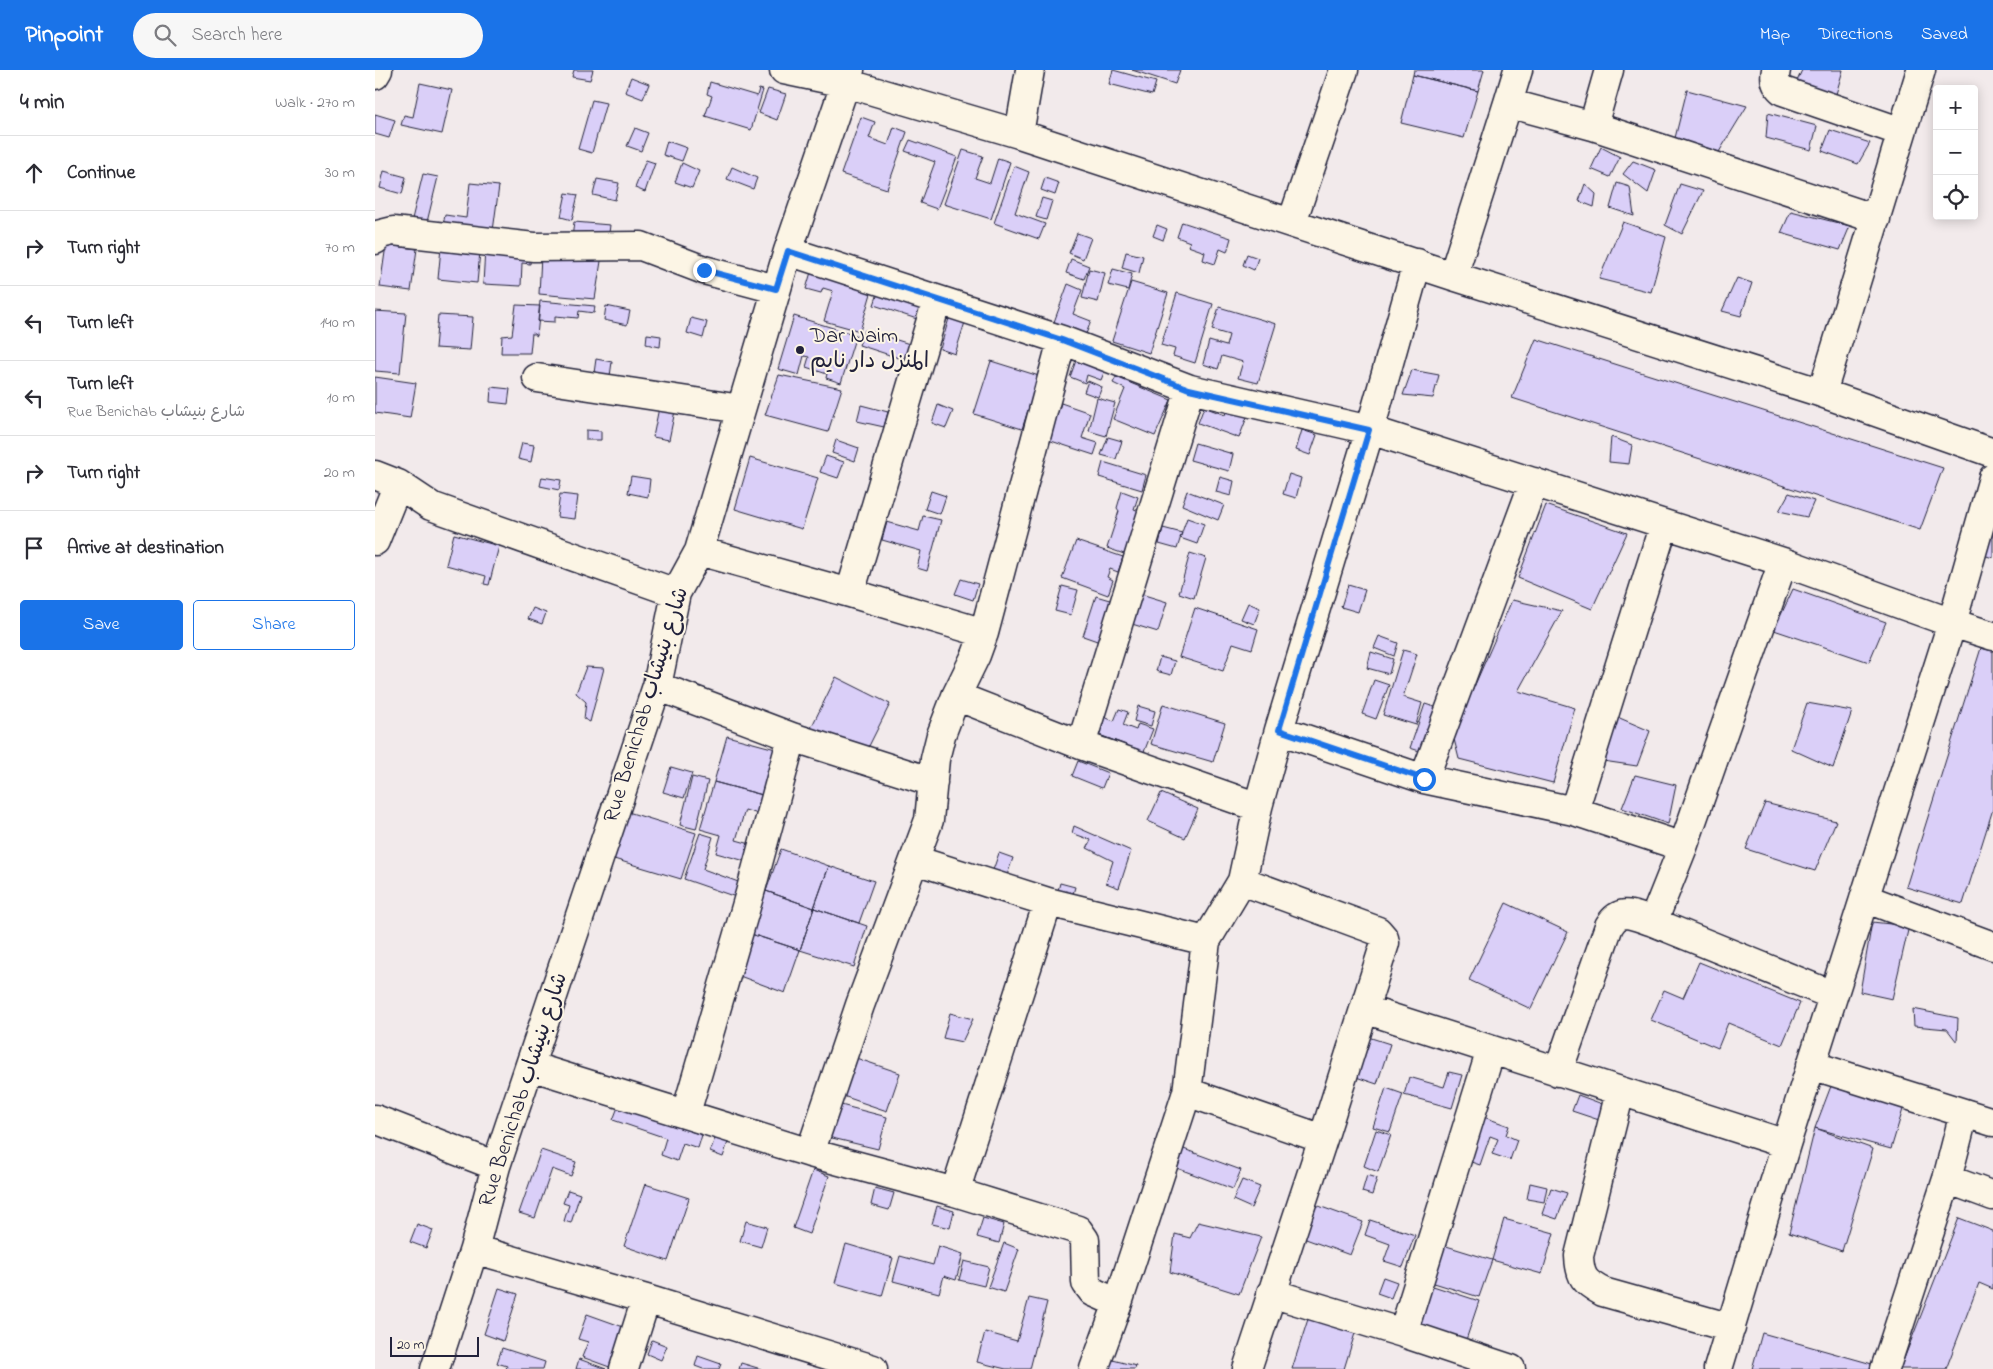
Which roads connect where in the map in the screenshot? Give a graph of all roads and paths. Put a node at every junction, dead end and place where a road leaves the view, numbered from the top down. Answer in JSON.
{"nodes":[{"id":1,"x":378,"y":70,"type":"edge"},
{"id":2,"x":785,"y":70,"type":"edge"},
{"id":3,"x":1030,"y":70,"type":"edge"},
{"id":4,"x":1344,"y":70,"type":"edge"},
{"id":5,"x":1518,"y":70,"type":"edge"},
{"id":6,"x":1609,"y":70,"type":"edge"},
{"id":7,"x":1776,"y":70,"type":"edge"},
{"id":8,"x":1921,"y":70,"type":"edge"},
{"id":9,"x":375,"y":75,"type":"edge"},
{"id":10,"x":848,"y":77,"type":"edge"},
{"id":11,"x":1508,"y":103,"type":"junction"},
{"id":12,"x":1593,"y":126,"type":"junction"},
{"id":13,"x":1902,"y":132,"type":"junction"},
{"id":14,"x":1019,"y":134,"type":"junction"},
{"id":15,"x":1876,"y":219,"type":"junction"},
{"id":16,"x":1292,"y":222,"type":"junction"},
{"id":17,"x":375,"y":240,"type":"edge"},
{"id":18,"x":788,"y":251,"type":"junction"},
{"id":19,"x":1417,"y":263,"type":"junction"},
{"id":20,"x":1453,"y":276,"type":"junction"},
{"id":21,"x":776,"y":289,"type":"junction"},
{"id":22,"x":937,"y":300,"type":"junction"},
{"id":23,"x":1062,"y":340,"type":"junction"},
{"id":24,"x":537,"y":378,"type":"dead end"},
{"id":25,"x":1189,"y":389,"type":"junction"},
{"id":26,"x":1821,"y":393,"type":"junction"},
{"id":27,"x":741,"y":409,"type":"junction"},
{"id":28,"x":1369,"y":430,"type":"junction"},
{"id":29,"x":1993,"y":453,"type":"edge"},
{"id":30,"x":1993,"y":478,"type":"edge"},
{"id":31,"x":386,"y":480,"type":"edge"},
{"id":32,"x":1533,"y":482,"type":"junction"},
{"id":33,"x":1664,"y":524,"type":"junction"},
{"id":34,"x":375,"y":541,"type":"edge"},
{"id":35,"x":699,"y":551,"type":"junction"},
{"id":36,"x":1783,"y":562,"type":"junction"},
{"id":37,"x":676,"y":593,"type":"junction"},
{"id":38,"x":850,"y":593,"type":"junction"},
{"id":39,"x":1952,"y":623,"type":"junction"},
{"id":40,"x":984,"y":633,"type":"junction"},
{"id":41,"x":1993,"y":636,"type":"edge"},
{"id":42,"x":657,"y":686,"type":"junction"},
{"id":43,"x":956,"y":696,"type":"junction"},
{"id":44,"x":1279,"y":730,"type":"junction"},
{"id":45,"x":792,"y":736,"type":"junction"},
{"id":46,"x":1081,"y":745,"type":"junction"},
{"id":47,"x":1424,"y":779,"type":"junction"},
{"id":48,"x":933,"y":782,"type":"junction"},
{"id":49,"x":1258,"y":807,"type":"junction"},
{"id":50,"x":1574,"y":812,"type":"junction"},
{"id":51,"x":1683,"y":847,"type":"junction"},
{"id":52,"x":915,"y":860,"type":"junction"},
{"id":53,"x":1242,"y":881,"type":"junction"},
{"id":54,"x":1864,"y":898,"type":"junction"},
{"id":55,"x":1047,"y":902,"type":"junction"},
{"id":56,"x":1653,"y":922,"type":"junction"},
{"id":57,"x":1206,"y":941,"type":"junction"},
{"id":58,"x":1993,"y":946,"type":"edge"},
{"id":59,"x":1832,"y":995,"type":"junction"},
{"id":60,"x":1364,"y":1009,"type":"junction"},
{"id":61,"x":1491,"y":1050,"type":"junction"},
{"id":62,"x":1811,"y":1065,"type":"junction"},
{"id":63,"x":530,"y":1066,"type":"junction"},
{"id":64,"x":1558,"y":1072,"type":"junction"},
{"id":65,"x":1187,"y":1092,"type":"junction"},
{"id":66,"x":1620,"y":1092,"type":"junction"},
{"id":67,"x":686,"y":1113,"type":"junction"},
{"id":68,"x":1964,"y":1113,"type":"junction"},
{"id":69,"x":375,"y":1119,"type":"edge"},
{"id":70,"x":1993,"y":1122,"type":"edge"},
{"id":71,"x":1323,"y":1139,"type":"junction"},
{"id":72,"x":1785,"y":1144,"type":"junction"},
{"id":73,"x":810,"y":1153,"type":"junction"},
{"id":74,"x":496,"y":1166,"type":"junction"},
{"id":75,"x":1947,"y":1179,"type":"junction"},
{"id":76,"x":955,"y":1192,"type":"junction"},
{"id":77,"x":1993,"y":1196,"type":"edge"},
{"id":78,"x":474,"y":1249,"type":"junction"},
{"id":79,"x":1271,"y":1293,"type":"junction"},
{"id":80,"x":646,"y":1299,"type":"junction"},
{"id":81,"x":1118,"y":1303,"type":"junction"},
{"id":82,"x":1731,"y":1328,"type":"junction"},
{"id":83,"x":1403,"y":1333,"type":"junction"},
{"id":84,"x":435,"y":1369,"type":"edge"},
{"id":85,"x":624,"y":1369,"type":"edge"},
{"id":86,"x":873,"y":1369,"type":"edge"},
{"id":87,"x":1094,"y":1369,"type":"edge"},
{"id":88,"x":1247,"y":1369,"type":"edge"},
{"id":89,"x":1511,"y":1369,"type":"edge"},
{"id":90,"x":1719,"y":1369,"type":"edge"},
{"id":91,"x":1885,"y":1369,"type":"edge"}],
"edges":[{"from":1,"to":9,"type":"street"},
{"from":2,"to":10,"type":"street"},
{"from":3,"to":14,"type":"street"},
{"from":4,"to":16,"type":"street"},
{"from":5,"to":11,"type":"street"},
{"from":6,"to":12,"type":"street"},
{"from":7,"to":13,"type":"street"},
{"from":8,"to":13,"type":"street"},
{"from":10,"to":14,"type":"street"},
{"from":10,"to":18,"type":"street","name":"Rue Benichab شارع بنيشاب"},
{"from":11,"to":12,"type":"street"},
{"from":11,"to":20,"type":"street"},
{"from":12,"to":15,"type":"street"},
{"from":13,"to":15,"type":"street"},
{"from":14,"to":16,"type":"street"},
{"from":15,"to":26,"type":"street"},
{"from":16,"to":19,"type":"street"},
{"from":17,"to":21,"type":"street"},
{"from":18,"to":21,"type":"street","name":"Rue Benichab شارع بنيشاب"},
{"from":18,"to":22,"type":"street"},
{"from":19,"to":20,"type":"street"},
{"from":19,"to":28,"type":"street"},
{"from":20,"to":26,"type":"street"},
{"from":21,"to":27,"type":"street","name":"Rue Benichab شارع بنيشاب"},
{"from":22,"to":23,"type":"street"},
{"from":22,"to":38,"type":"street"},
{"from":23,"to":25,"type":"street"},
{"from":23,"to":40,"type":"street"},
{"from":24,"to":27,"type":"street"},
{"from":25,"to":28,"type":"street"},
{"from":25,"to":46,"type":"street"},
{"from":26,"to":29,"type":"street"},
{"from":27,"to":35,"type":"street","name":"Rue Benichab شارع بنيشاب"},
{"from":28,"to":32,"type":"street"},
{"from":28,"to":44,"type":"street"},
{"from":30,"to":39,"type":"street"},
{"from":31,"to":34,"type":"street"},
{"from":31,"to":37,"type":"street"},
{"from":32,"to":33,"type":"street"},
{"from":32,"to":47,"type":"street"},
{"from":33,"to":36,"type":"street"},
{"from":33,"to":50,"type":"street"},
{"from":35,"to":37,"type":"street","name":"Rue Benichab شارع بنيشاب"},
{"from":35,"to":38,"type":"street"},
{"from":36,"to":39,"type":"street"},
{"from":36,"to":51,"type":"street"},
{"from":37,"to":42,"type":"street","name":"Rue Benichab شارع بنيشاب"},
{"from":38,"to":40,"type":"street"},
{"from":39,"to":41,"type":"street"},
{"from":39,"to":54,"type":"street"},
{"from":40,"to":43,"type":"street"},
{"from":42,"to":45,"type":"street"},
{"from":42,"to":63,"type":"street","name":"Rue Benichab شارع بنيشاب"},
{"from":43,"to":46,"type":"street"},
{"from":43,"to":48,"type":"street"},
{"from":44,"to":47,"type":"street"},
{"from":44,"to":49,"type":"street"},
{"from":45,"to":48,"type":"street"},
{"from":45,"to":67,"type":"street"},
{"from":46,"to":49,"type":"street"},
{"from":47,"to":50,"type":"street"},
{"from":48,"to":52,"type":"street"},
{"from":49,"to":53,"type":"street"},
{"from":50,"to":51,"type":"street"},
{"from":51,"to":56,"type":"street"},
{"from":52,"to":55,"type":"street"},
{"from":52,"to":73,"type":"street"},
{"from":53,"to":57,"type":"street"},
{"from":53,"to":60,"type":"street"},
{"from":54,"to":58,"type":"street"},
{"from":54,"to":59,"type":"street"},
{"from":55,"to":57,"type":"street"},
{"from":55,"to":76,"type":"street"},
{"from":56,"to":59,"type":"street"},
{"from":56,"to":64,"type":"street"},
{"from":57,"to":65,"type":"street"},
{"from":59,"to":62,"type":"street"},
{"from":60,"to":61,"type":"street"},
{"from":60,"to":71,"type":"street"},
{"from":61,"to":64,"type":"street"},
{"from":61,"to":83,"type":"street"},
{"from":62,"to":68,"type":"street"},
{"from":62,"to":72,"type":"street"},
{"from":63,"to":67,"type":"street"},
{"from":63,"to":74,"type":"street","name":"Rue Benichab شارع بنيشاب"},
{"from":64,"to":66,"type":"street"},
{"from":65,"to":71,"type":"street"},
{"from":65,"to":81,"type":"street"},
{"from":66,"to":72,"type":"street"},
{"from":66,"to":82,"type":"street"},
{"from":67,"to":73,"type":"street"},
{"from":68,"to":70,"type":"street"},
{"from":68,"to":75,"type":"street"},
{"from":69,"to":74,"type":"street"},
{"from":71,"to":79,"type":"street"},
{"from":72,"to":82,"type":"street"},
{"from":73,"to":76,"type":"street"},
{"from":74,"to":78,"type":"street","name":"Rue Benichab شارع بنيشاب"},
{"from":75,"to":77,"type":"street"},
{"from":75,"to":91,"type":"street"},
{"from":76,"to":81,"type":"street"},
{"from":78,"to":80,"type":"street"},
{"from":78,"to":84,"type":"street","name":"Rue Benichab شارع بنيشاب"},
{"from":79,"to":83,"type":"street"},
{"from":79,"to":88,"type":"street"},
{"from":80,"to":85,"type":"street"},
{"from":80,"to":86,"type":"street"},
{"from":81,"to":87,"type":"street"},
{"from":82,"to":90,"type":"street"},
{"from":83,"to":89,"type":"street"}]}
